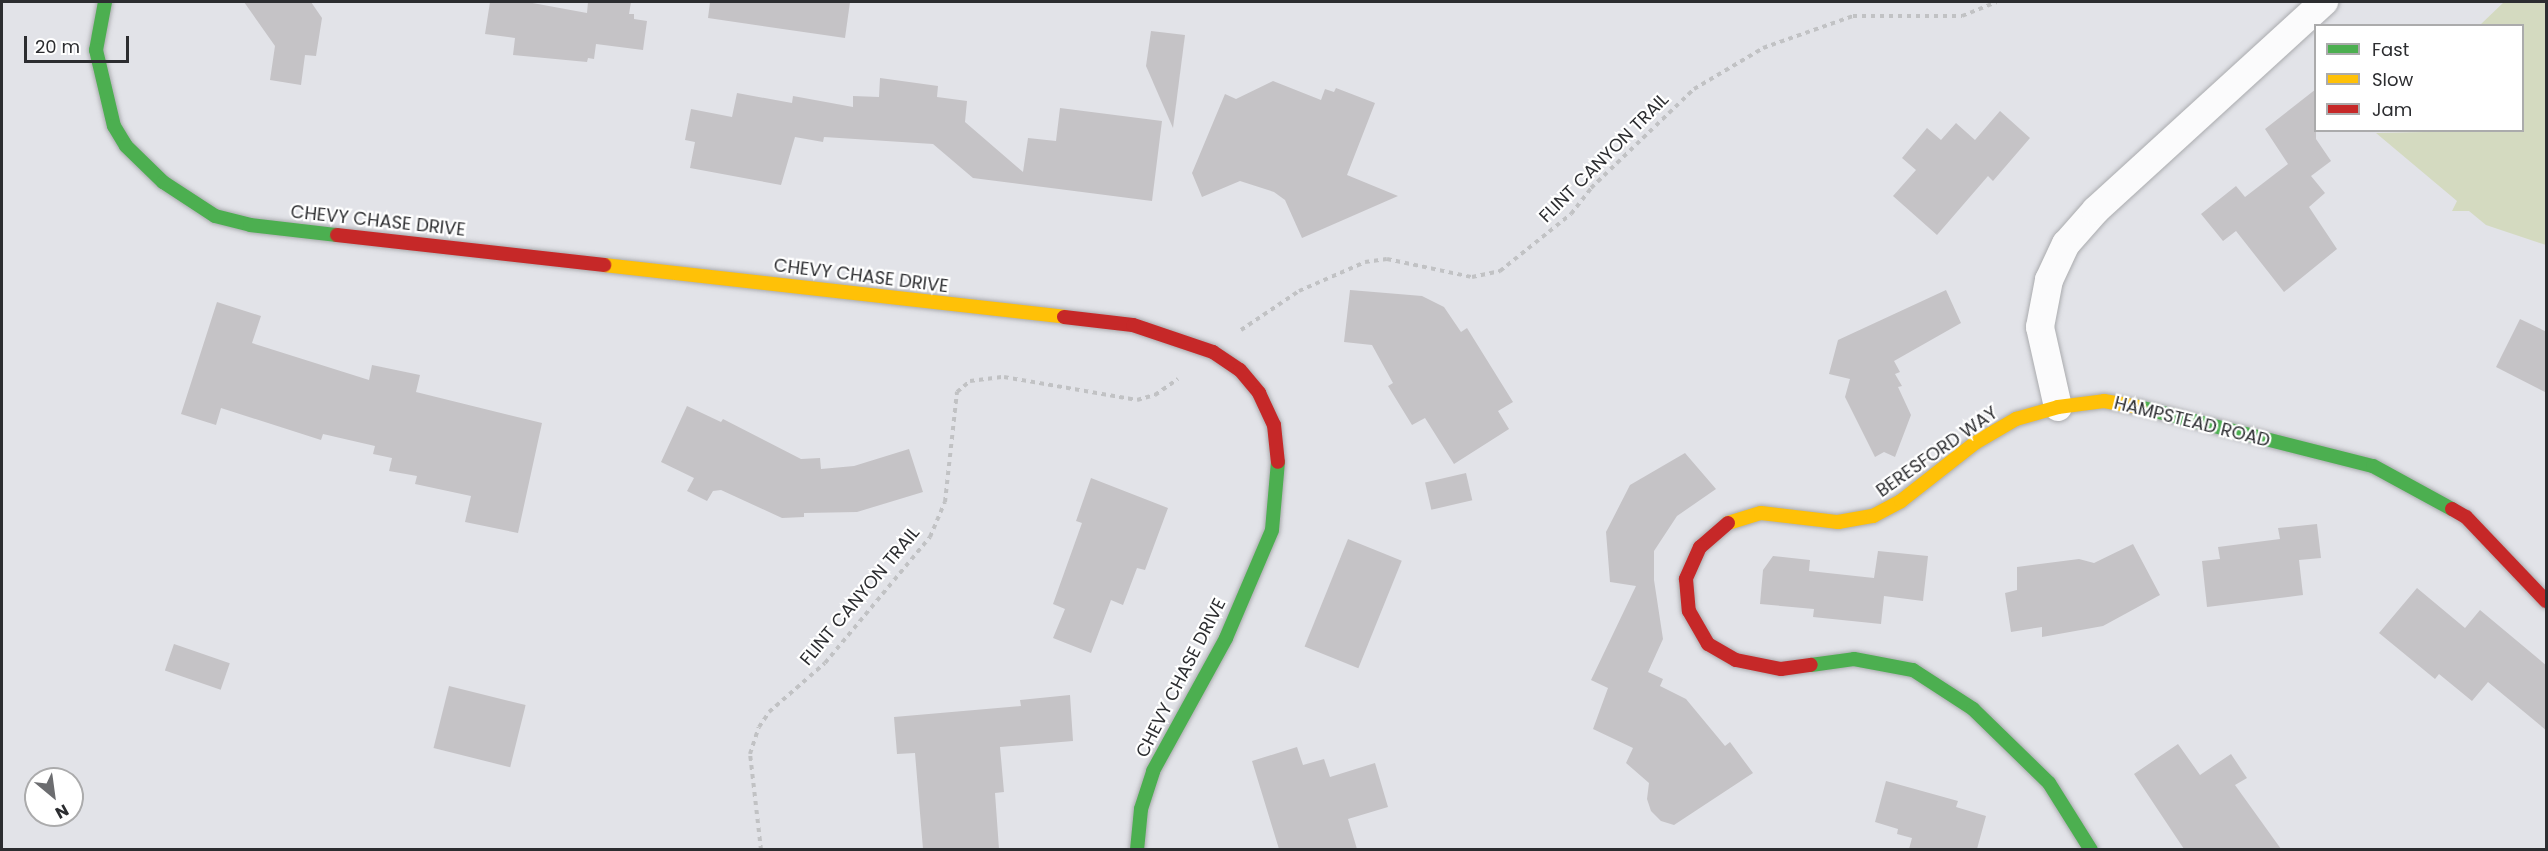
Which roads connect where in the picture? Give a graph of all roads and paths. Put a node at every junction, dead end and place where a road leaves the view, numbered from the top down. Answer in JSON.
{"nodes":[{"id":1,"x":105,"y":2,"type":"edge"},
{"id":2,"x":1996,"y":2,"type":"edge"},
{"id":3,"x":2324,"y":2,"type":"edge"},
{"id":4,"x":1241,"y":330,"type":"dead end"},
{"id":5,"x":1178,"y":379,"type":"dead end"},
{"id":6,"x":2058,"y":407,"type":"junction"},
{"id":7,"x":2547,"y":601,"type":"edge"},
{"id":8,"x":761,"y":849,"type":"edge"},
{"id":9,"x":1137,"y":849,"type":"edge"},
{"id":10,"x":2091,"y":849,"type":"edge"}],
"edges":[{"from":1,"to":9,"type":"main road","name":"CHEVY CHASE DRIVE"},
{"from":2,"to":4,"type":"path","name":"FLINT CANYON TRAIL"},
{"from":3,"to":6,"type":"street"},
{"from":5,"to":8,"type":"path","name":"FLINT CANYON TRAIL"},
{"from":6,"to":7,"type":"main road","name":"HAMPSTEAD ROAD"},
{"from":6,"to":10,"type":"main road","name":"BERESFORD WAY"}]}
